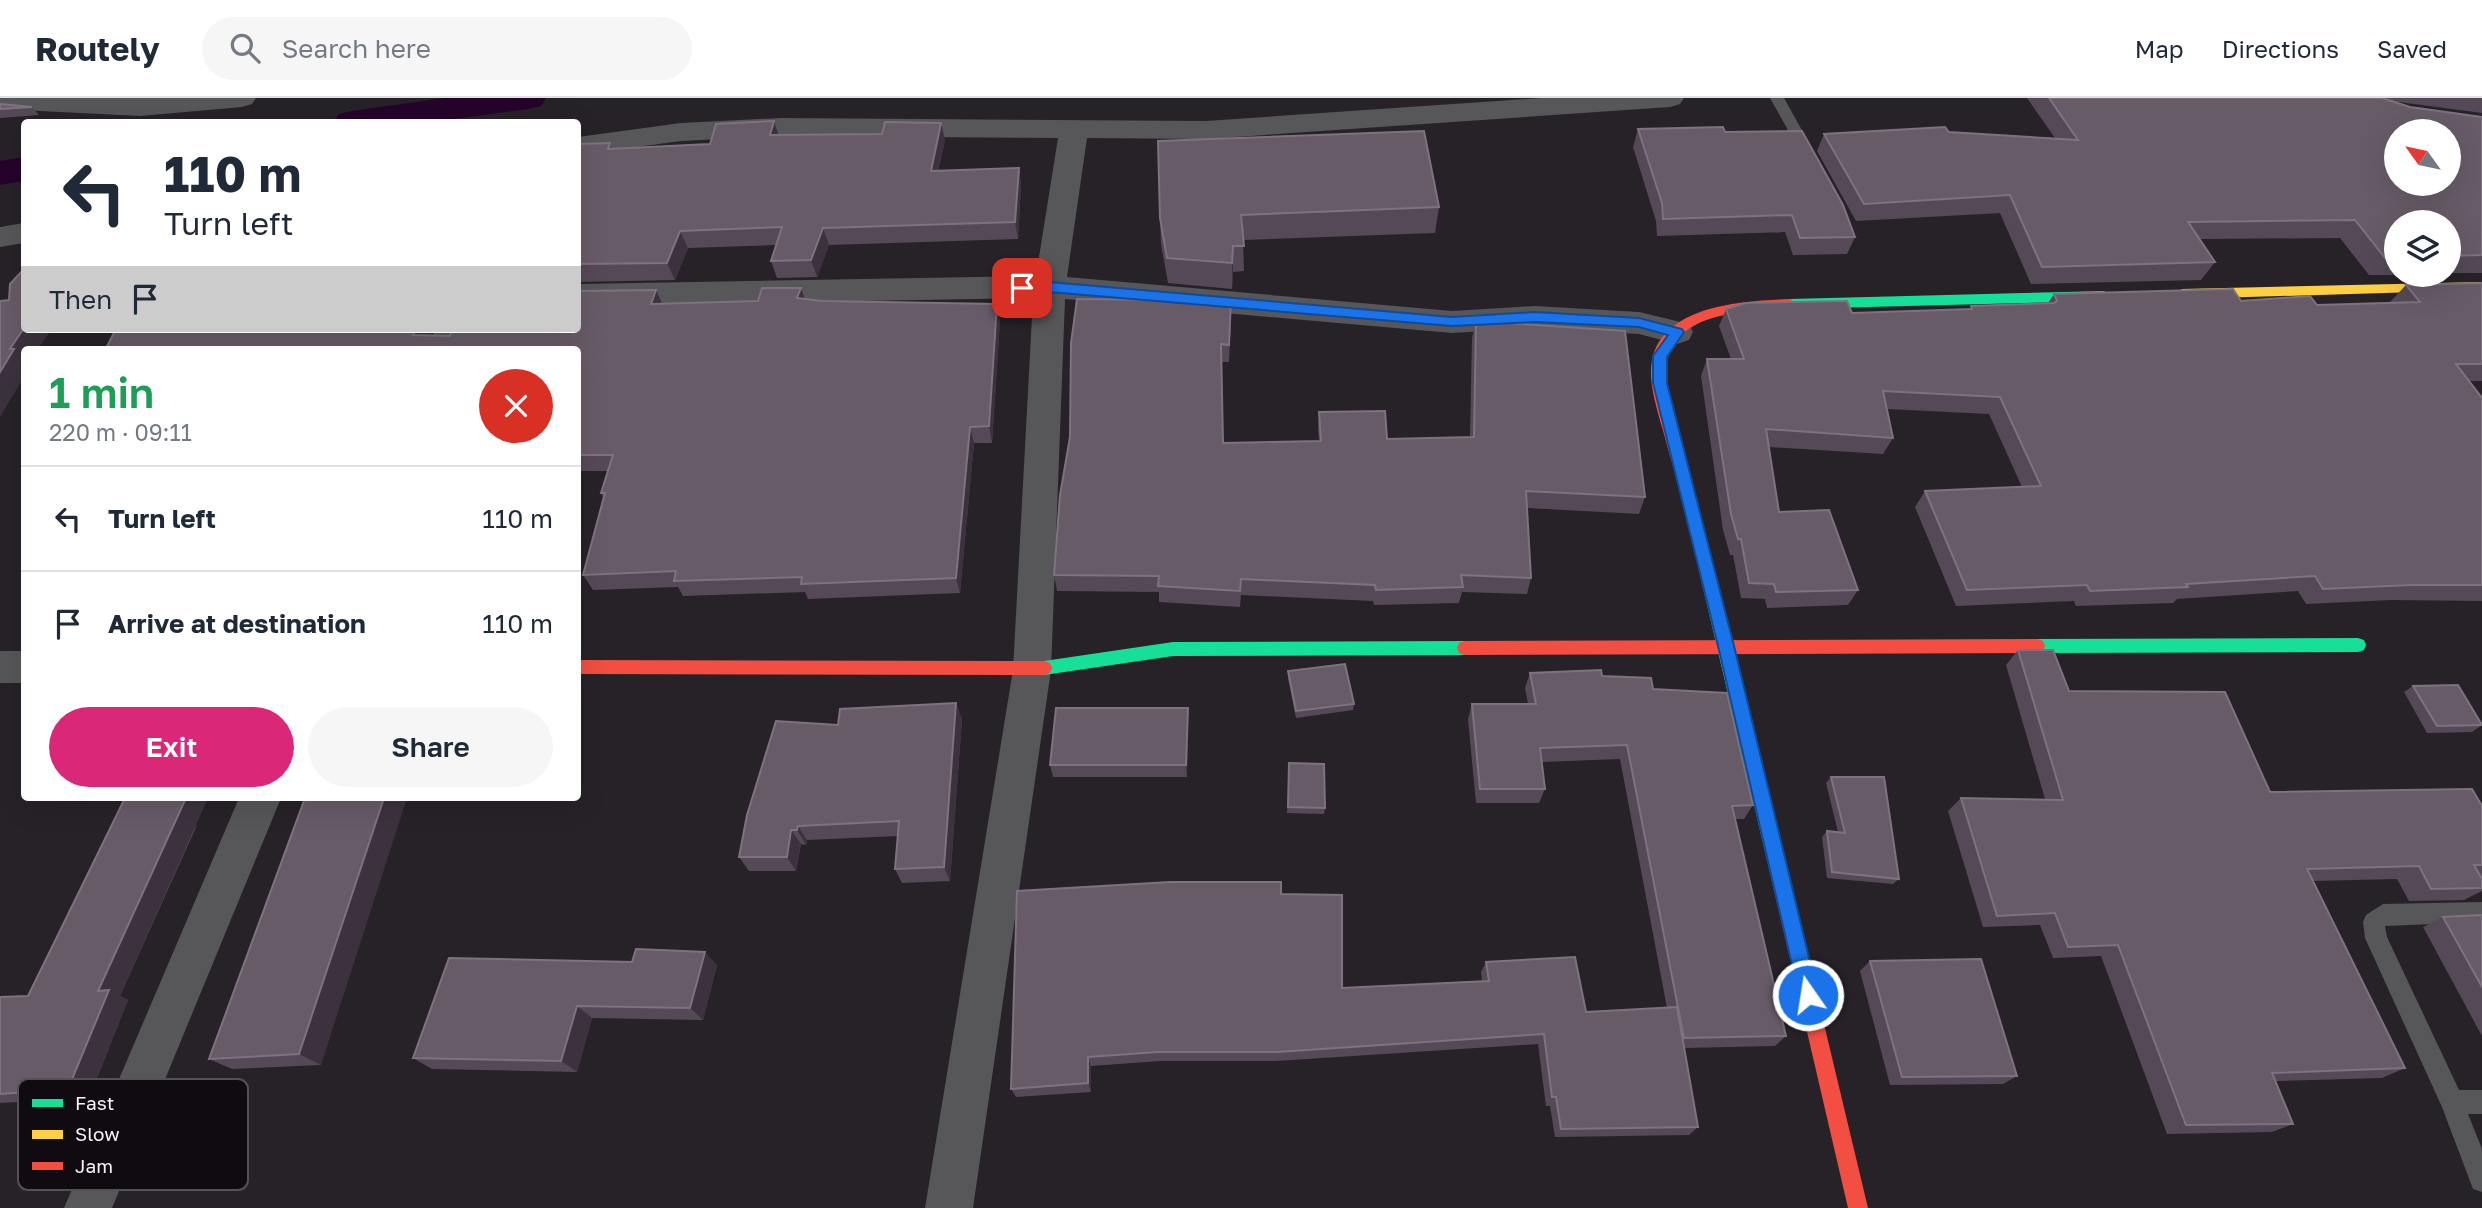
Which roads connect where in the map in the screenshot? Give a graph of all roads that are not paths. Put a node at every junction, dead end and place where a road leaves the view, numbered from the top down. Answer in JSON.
{"nodes":[{"id":1,"x":243,"y":98,"type":"edge"},
{"id":2,"x":1670,"y":98,"type":"edge"},
{"id":3,"x":1777,"y":98,"type":"edge"},
{"id":4,"x":0,"y":100,"type":"edge"},
{"id":5,"x":47,"y":100,"type":"edge"},
{"id":6,"x":1073,"y":132,"type":"junction"},
{"id":7,"x":581,"y":146,"type":"edge"},
{"id":8,"x":1817,"y":169,"type":"edge"},
{"id":9,"x":21,"y":234,"type":"edge"},
{"id":10,"x":0,"y":237,"type":"edge"},
{"id":11,"x":2482,"y":286,"type":"edge"},
{"id":12,"x":1049,"y":287,"type":"junction"},
{"id":13,"x":2162,"y":294,"type":"edge"},
{"id":14,"x":581,"y":295,"type":"edge"},
{"id":15,"x":2121,"y":295,"type":"edge"},
{"id":16,"x":1677,"y":332,"type":"junction"},
{"id":17,"x":2358,"y":645,"type":"dead end"},
{"id":18,"x":1727,"y":650,"type":"junction"},
{"id":19,"x":0,"y":667,"type":"edge"},
{"id":20,"x":21,"y":667,"type":"edge"},
{"id":21,"x":581,"y":667,"type":"edge"},
{"id":22,"x":1032,"y":670,"type":"junction"},
{"id":23,"x":259,"y":801,"type":"edge"},
{"id":24,"x":2482,"y":912,"type":"edge"},
{"id":25,"x":142,"y":1079,"type":"edge"},
{"id":26,"x":2452,"y":1102,"type":"junction"},
{"id":27,"x":2482,"y":1102,"type":"edge"},
{"id":28,"x":2482,"y":1180,"type":"edge"},
{"id":29,"x":96,"y":1190,"type":"edge"},
{"id":30,"x":88,"y":1208,"type":"edge"},
{"id":31,"x":949,"y":1208,"type":"edge"},
{"id":32,"x":1858,"y":1208,"type":"edge"}],
"edges":[{"from":1,"to":5,"type":"street"},
{"from":2,"to":6,"type":"street"},
{"from":3,"to":8,"type":"lane"},
{"from":4,"to":5,"type":"street"},
{"from":6,"to":7,"type":"street"},
{"from":6,"to":12,"type":"street"},
{"from":9,"to":10,"type":"street"},
{"from":11,"to":13,"type":"street"},
{"from":12,"to":14,"type":"street"},
{"from":12,"to":16,"type":"street"},
{"from":12,"to":22,"type":"street"},
{"from":15,"to":16,"type":"street"},
{"from":16,"to":18,"type":"street"},
{"from":17,"to":18,"type":"street"},
{"from":18,"to":22,"type":"street"},
{"from":18,"to":32,"type":"street"},
{"from":19,"to":20,"type":"street"},
{"from":21,"to":22,"type":"street"},
{"from":22,"to":31,"type":"street"},
{"from":23,"to":25,"type":"street"},
{"from":24,"to":26,"type":"lane"},
{"from":26,"to":27,"type":"lane"},
{"from":26,"to":28,"type":"lane"},
{"from":29,"to":30,"type":"street"}]}
